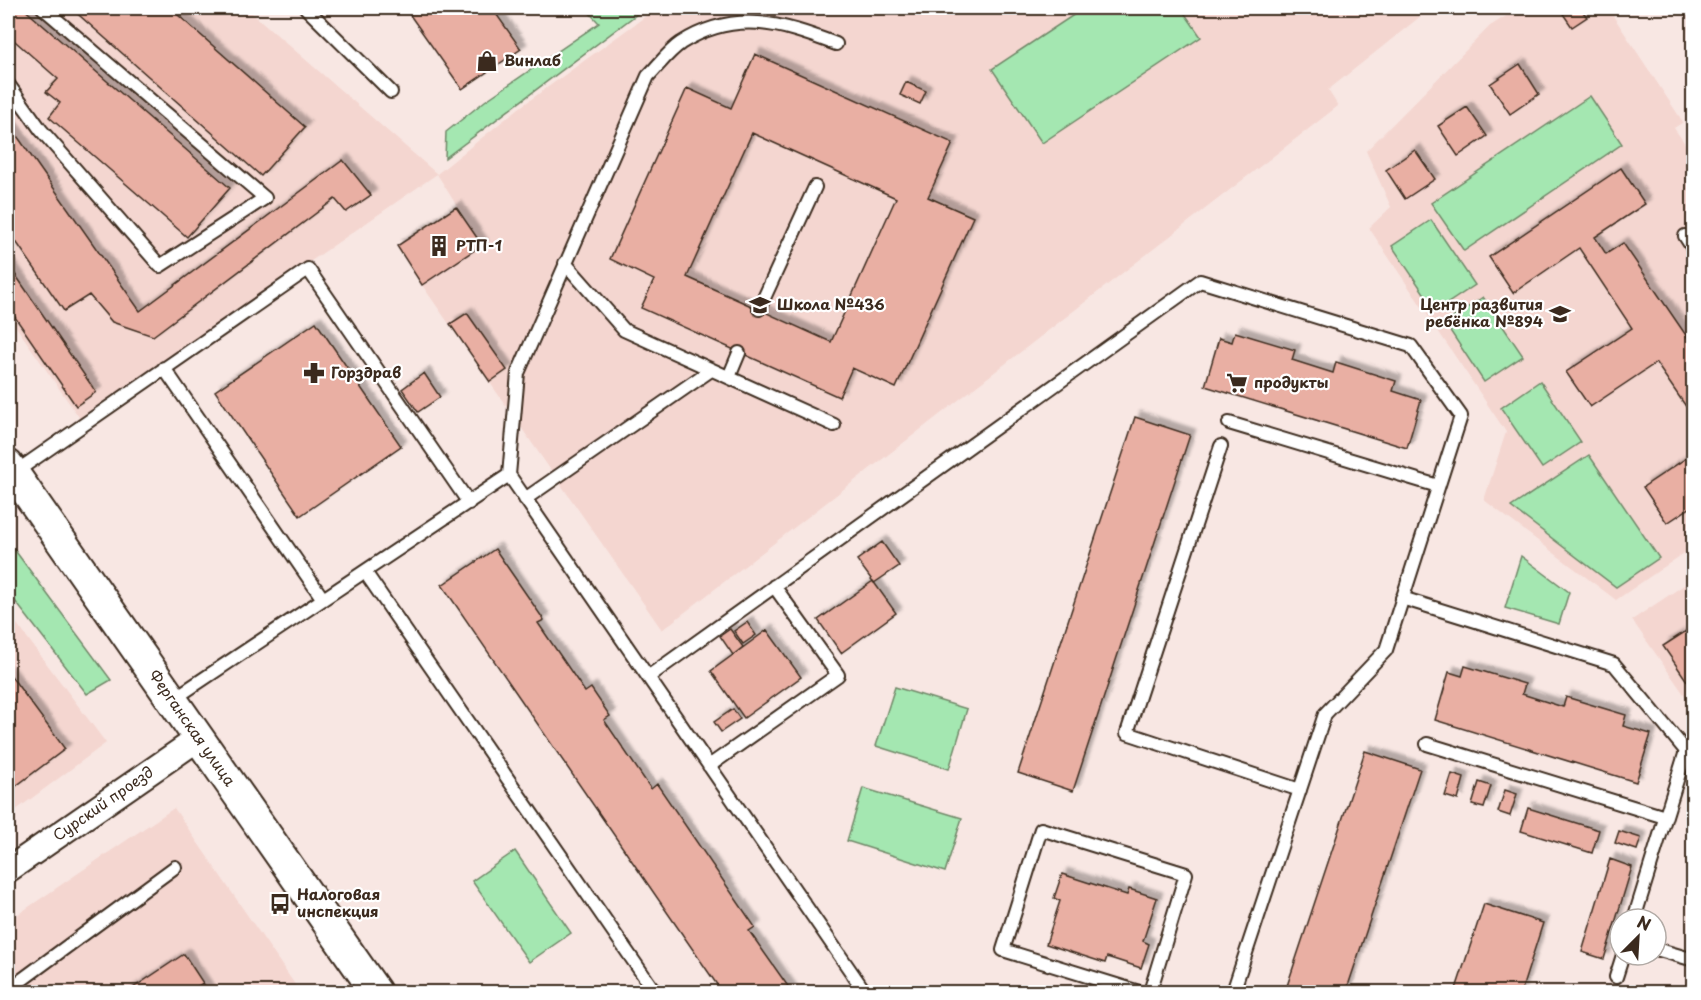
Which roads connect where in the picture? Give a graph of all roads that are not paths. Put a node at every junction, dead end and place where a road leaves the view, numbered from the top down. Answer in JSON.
{"nodes":[{"id":1,"x":43,"y":8,"type":"edge"},
{"id":2,"x":306,"y":8,"type":"edge"},
{"id":3,"x":836,"y":44,"type":"dead end"},
{"id":4,"x":8,"y":84,"type":"edge"},
{"id":5,"x":391,"y":92,"type":"dead end"},
{"id":6,"x":815,"y":187,"type":"dead end"},
{"id":7,"x":1685,"y":236,"type":"dead end"},
{"id":8,"x":1694,"y":250,"type":"edge"},
{"id":9,"x":565,"y":262,"type":"junction"},
{"id":10,"x":759,"y":309,"type":"dead end"},
{"id":11,"x":740,"y":353,"type":"dead end"},
{"id":12,"x":164,"y":368,"type":"junction"},
{"id":13,"x":711,"y":370,"type":"junction"},
{"id":14,"x":729,"y":377,"type":"junction"},
{"id":15,"x":1229,"y":423,"type":"dead end"},
{"id":16,"x":834,"y":425,"type":"dead end"},
{"id":17,"x":1221,"y":446,"type":"dead end"},
{"id":18,"x":11,"y":469,"type":"edge"},
{"id":19,"x":509,"y":475,"type":"junction"},
{"id":20,"x":1438,"y":486,"type":"junction"},
{"id":21,"x":525,"y":499,"type":"junction"},
{"id":22,"x":469,"y":503,"type":"junction"},
{"id":23,"x":365,"y":572,"type":"junction"},
{"id":24,"x":774,"y":586,"type":"junction"},
{"id":25,"x":1402,"y":598,"type":"junction"},
{"id":26,"x":323,"y":599,"type":"junction"},
{"id":27,"x":648,"y":677,"type":"junction"},
{"id":28,"x":172,"y":700,"type":"junction"},
{"id":29,"x":199,"y":738,"type":"junction"},
{"id":30,"x":1427,"y":744,"type":"dead end"},
{"id":31,"x":709,"y":766,"type":"junction"},
{"id":32,"x":1300,"y":790,"type":"junction"},
{"id":33,"x":1665,"y":818,"type":"junction"},
{"id":34,"x":176,"y":867,"type":"dead end"},
{"id":35,"x":8,"y":870,"type":"edge"},
{"id":36,"x":1638,"y":907,"type":"edge"},
{"id":37,"x":1668,"y":952,"type":"edge"},
{"id":38,"x":1694,"y":960,"type":"edge"},
{"id":39,"x":1619,"y":967,"type":"edge"},
{"id":40,"x":1616,"y":977,"type":"dead end"},
{"id":41,"x":8,"y":980,"type":"edge"},
{"id":42,"x":376,"y":993,"type":"edge"},
{"id":43,"x":655,"y":993,"type":"edge"},
{"id":44,"x":865,"y":993,"type":"edge"},
{"id":45,"x":1139,"y":993,"type":"edge"},
{"id":46,"x":1150,"y":993,"type":"edge"},
{"id":47,"x":1233,"y":993,"type":"edge"}],
"edges":[{"from":1,"to":4,"type":"lane"},
{"from":2,"to":5,"type":"lane"},
{"from":3,"to":9,"type":"lane"},
{"from":6,"to":10,"type":"lane"},
{"from":7,"to":8,"type":"lane"},
{"from":9,"to":13,"type":"lane"},
{"from":9,"to":19,"type":"lane"},
{"from":11,"to":14,"type":"lane"},
{"from":12,"to":18,"type":"lane"},
{"from":12,"to":22,"type":"lane"},
{"from":12,"to":26,"type":"lane"},
{"from":13,"to":14,"type":"lane"},
{"from":13,"to":21,"type":"lane"},
{"from":14,"to":16,"type":"lane"},
{"from":15,"to":20,"type":"lane"},
{"from":17,"to":32,"type":"lane"},
{"from":18,"to":28,"type":"street","name":"Ферганская улица"},
{"from":19,"to":21,"type":"lane"},
{"from":19,"to":22,"type":"lane"},
{"from":20,"to":24,"type":"lane"},
{"from":20,"to":25,"type":"lane"},
{"from":21,"to":27,"type":"lane"},
{"from":22,"to":23,"type":"lane"},
{"from":23,"to":26,"type":"lane"},
{"from":23,"to":43,"type":"lane"},
{"from":24,"to":27,"type":"lane"},
{"from":24,"to":31,"type":"lane"},
{"from":25,"to":32,"type":"lane"},
{"from":25,"to":33,"type":"lane"},
{"from":26,"to":28,"type":"lane"},
{"from":27,"to":31,"type":"lane"},
{"from":28,"to":29,"type":"street","name":"Ферганская улица"},
{"from":29,"to":35,"type":"street","name":"Сурский проезд"},
{"from":29,"to":42,"type":"street","name":"Ферганская улица"},
{"from":30,"to":33,"type":"lane"},
{"from":31,"to":44,"type":"lane"},
{"from":32,"to":47,"type":"lane"},
{"from":33,"to":36,"type":"lane"},
{"from":34,"to":41,"type":"lane"},
{"from":37,"to":38,"type":"lane"},
{"from":39,"to":40,"type":"lane"},
{"from":45,"to":46,"type":"lane"}]}
